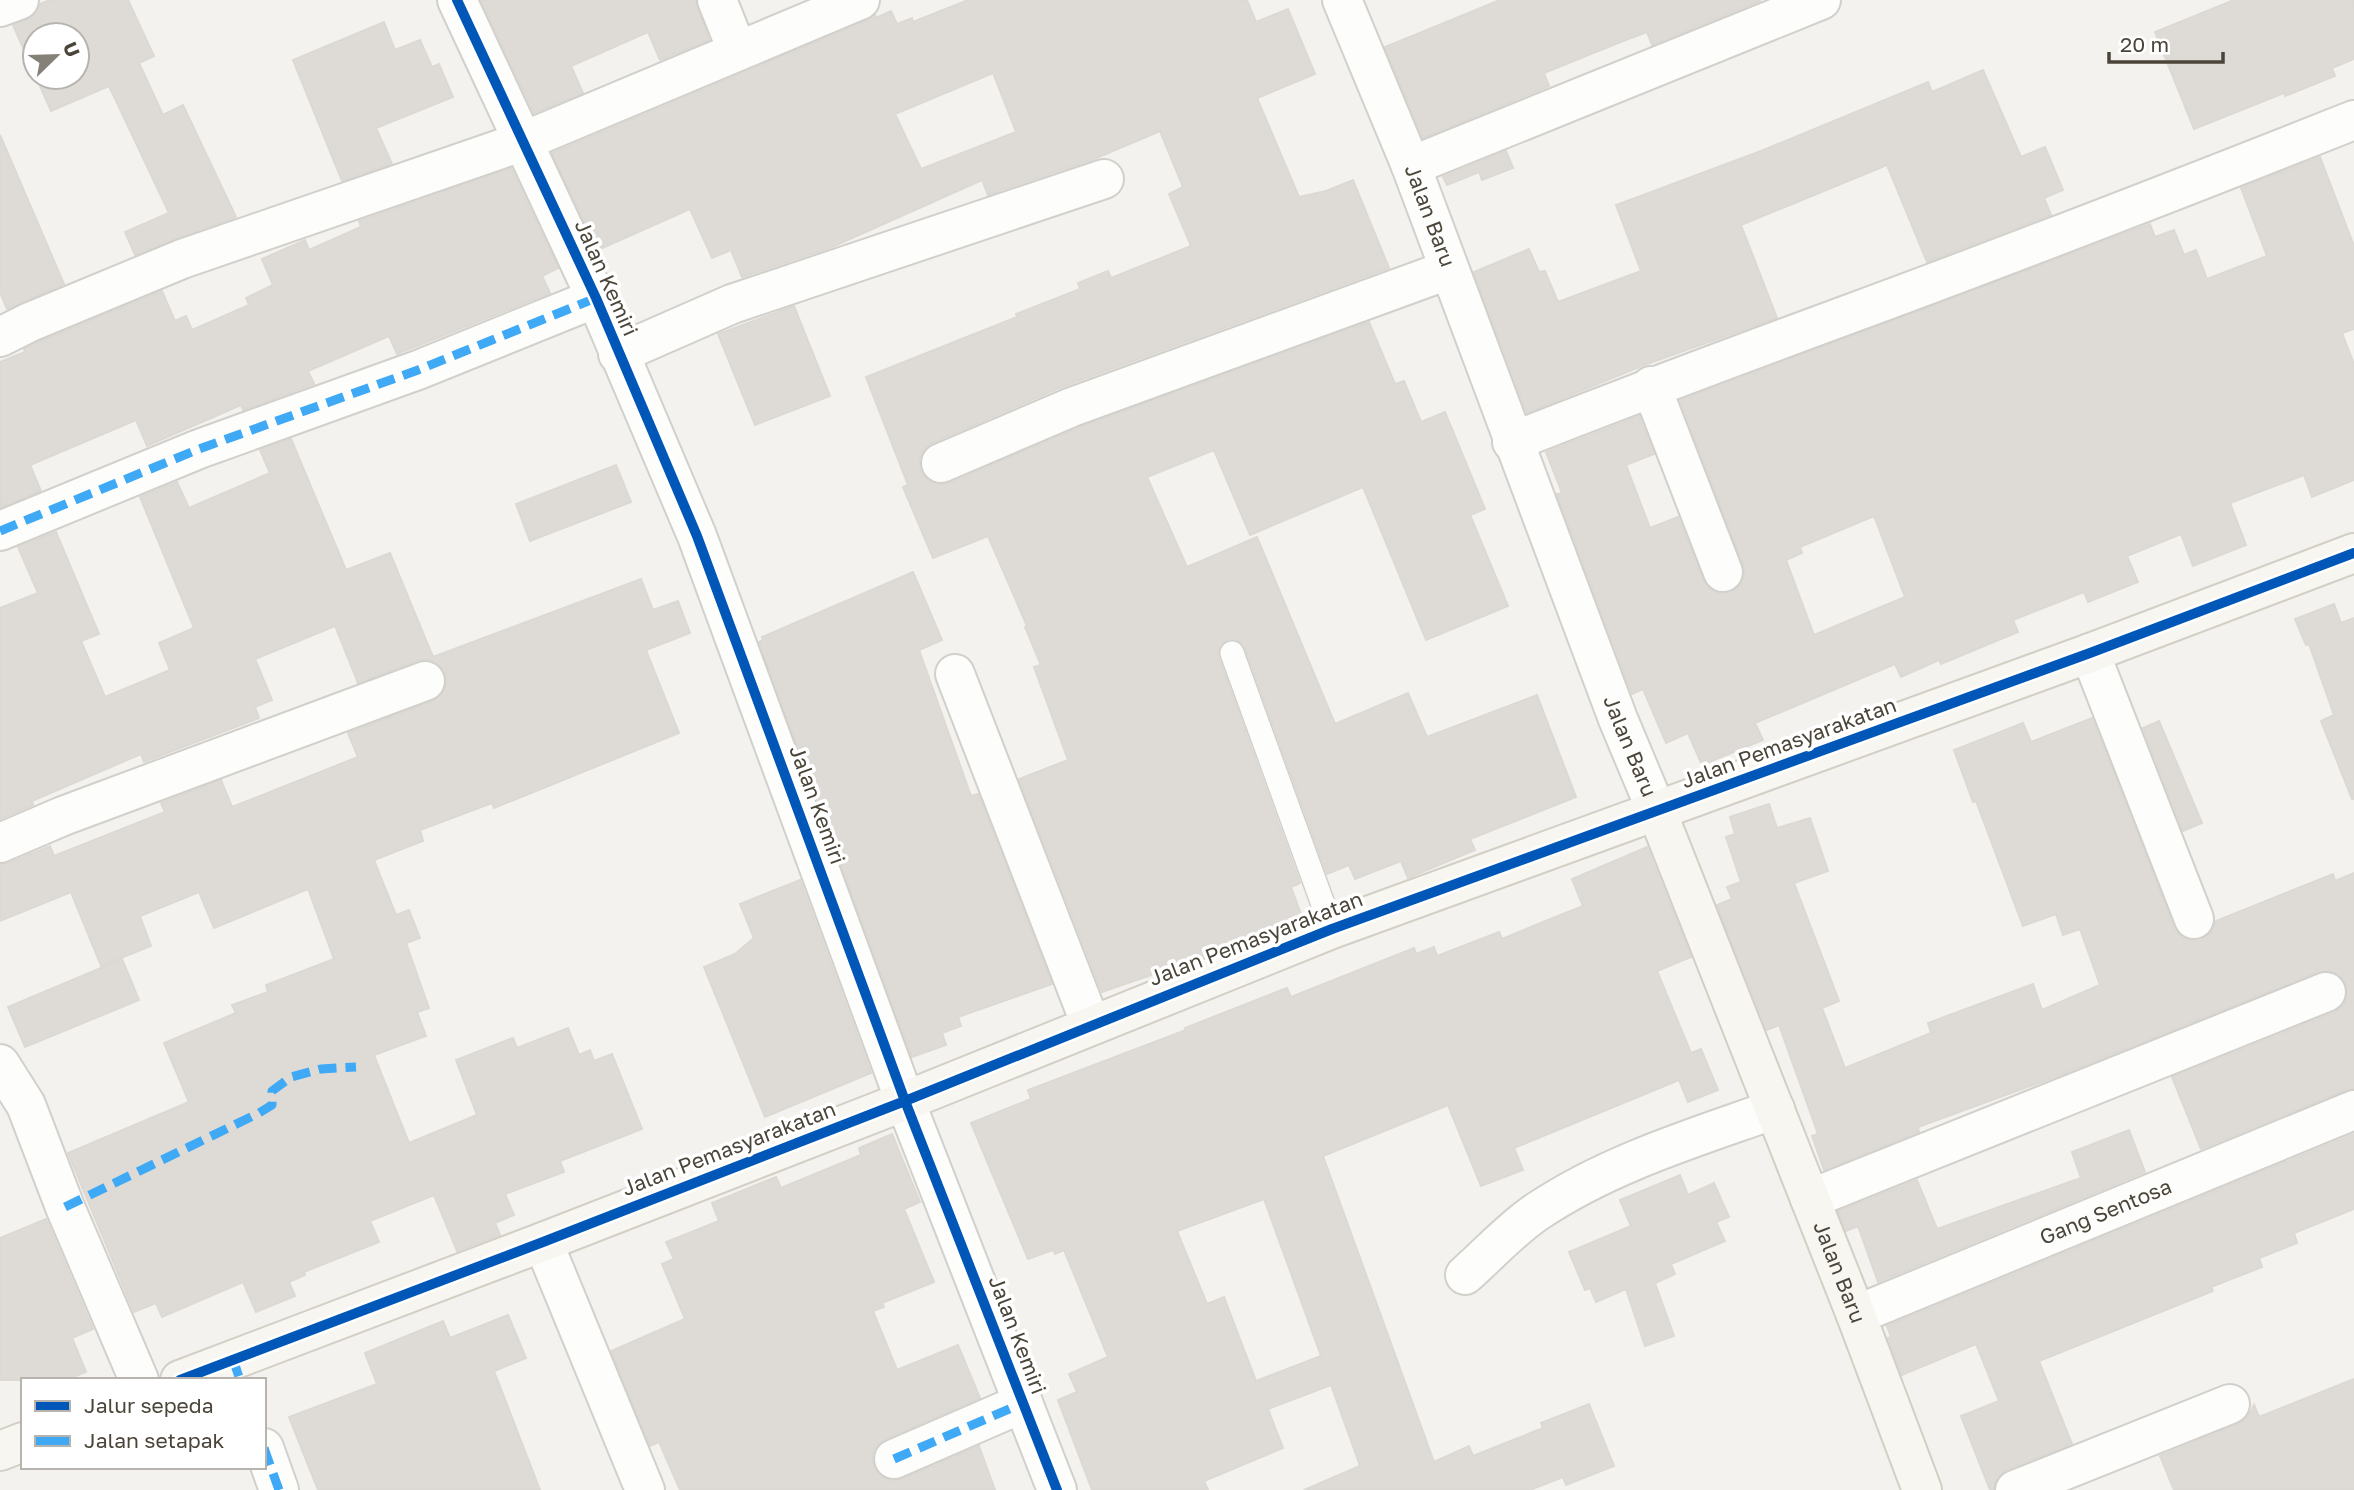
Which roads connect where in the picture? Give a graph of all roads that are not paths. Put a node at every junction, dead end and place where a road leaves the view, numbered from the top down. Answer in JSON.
{"nodes":[{"id":1,"x":19,"y":0,"type":"edge"},
{"id":2,"x":457,"y":0,"type":"edge"},
{"id":3,"x":718,"y":0,"type":"edge"},
{"id":4,"x":860,"y":0,"type":"edge"},
{"id":5,"x":1342,"y":0,"type":"edge"},
{"id":6,"x":1821,"y":0,"type":"edge"},
{"id":7,"x":0,"y":7,"type":"edge"},
{"id":8,"x":737,"y":50,"type":"junction"},
{"id":9,"x":2354,"y":120,"type":"edge"},
{"id":10,"x":524,"y":141,"type":"junction"},
{"id":11,"x":1411,"y":166,"type":"junction"},
{"id":12,"x":1104,"y":179,"type":"dead end"},
{"id":13,"x":1448,"y":270,"type":"junction"},
{"id":14,"x":596,"y":298,"type":"junction"},
{"id":15,"x":0,"y":337,"type":"edge"},
{"id":16,"x":618,"y":354,"type":"junction"},
{"id":17,"x":1651,"y":386,"type":"junction"},
{"id":18,"x":1512,"y":442,"type":"junction"},
{"id":19,"x":941,"y":463,"type":"dead end"},
{"id":20,"x":0,"y":531,"type":"edge"},
{"id":21,"x":2354,"y":553,"type":"edge"},
{"id":22,"x":1723,"y":572,"type":"dead end"},
{"id":23,"x":1232,"y":653,"type":"dead end"},
{"id":24,"x":2090,"y":653,"type":"junction"},
{"id":25,"x":954,"y":674,"type":"dead end"},
{"id":26,"x":425,"y":681,"type":"dead end"},
{"id":27,"x":1657,"y":812,"type":"junction"},
{"id":28,"x":0,"y":843,"type":"edge"},
{"id":29,"x":2193,"y":919,"type":"dead end"},
{"id":30,"x":1332,"y":929,"type":"junction"},
{"id":31,"x":2326,"y":992,"type":"dead end"},
{"id":32,"x":1091,"y":1025,"type":"junction"},
{"id":33,"x":0,"y":1064,"type":"edge"},
{"id":34,"x":905,"y":1101,"type":"junction"},
{"id":35,"x":1775,"y":1110,"type":"junction"},
{"id":36,"x":2354,"y":1110,"type":"edge"},
{"id":37,"x":1810,"y":1199,"type":"junction"},
{"id":38,"x":543,"y":1242,"type":"junction"},
{"id":39,"x":1465,"y":1275,"type":"dead end"},
{"id":40,"x":1856,"y":1315,"type":"junction"},
{"id":41,"x":237,"y":1369,"type":"edge"},
{"id":42,"x":138,"y":1378,"type":"edge"},
{"id":43,"x":190,"y":1378,"type":"edge"},
{"id":44,"x":1023,"y":1403,"type":"junction"},
{"id":45,"x":2230,"y":1405,"type":"dead end"},
{"id":46,"x":21,"y":1443,"type":"edge"},
{"id":47,"x":0,"y":1451,"type":"edge"},
{"id":48,"x":266,"y":1454,"type":"edge"},
{"id":49,"x":894,"y":1459,"type":"dead end"},
{"id":50,"x":279,"y":1490,"type":"edge"},
{"id":51,"x":646,"y":1490,"type":"edge"},
{"id":52,"x":1057,"y":1490,"type":"edge"},
{"id":53,"x":1922,"y":1490,"type":"edge"},
{"id":54,"x":2015,"y":1490,"type":"edge"}],
"edges":[{"from":1,"to":7,"type":"street"},
{"from":2,"to":10,"type":"street","name":"Jalan Kemiri"},
{"from":3,"to":8,"type":"street"},
{"from":4,"to":8,"type":"street"},
{"from":5,"to":11,"type":"street","name":"Jalan Baru"},
{"from":6,"to":11,"type":"street"},
{"from":8,"to":10,"type":"street"},
{"from":9,"to":17,"type":"street"},
{"from":10,"to":14,"type":"street","name":"Jalan Kemiri"},
{"from":10,"to":15,"type":"street"},
{"from":11,"to":13,"type":"street","name":"Jalan Baru"},
{"from":12,"to":16,"type":"street"},
{"from":13,"to":18,"type":"street","name":"Jalan Baru"},
{"from":13,"to":19,"type":"street"},
{"from":14,"to":16,"type":"street","name":"Jalan Kemiri"},
{"from":14,"to":20,"type":"street"},
{"from":16,"to":34,"type":"street","name":"Jalan Kemiri"},
{"from":17,"to":18,"type":"street"},
{"from":17,"to":22,"type":"street"},
{"from":18,"to":27,"type":"street","name":"Jalan Baru"},
{"from":21,"to":24,"type":"street","name":"Jalan Pemasyarakatan"},
{"from":23,"to":30,"type":"lane"},
{"from":24,"to":27,"type":"street","name":"Jalan Pemasyarakatan"},
{"from":24,"to":29,"type":"street"},
{"from":25,"to":32,"type":"street"},
{"from":26,"to":28,"type":"street"},
{"from":27,"to":30,"type":"street","name":"Jalan Pemasyarakatan"},
{"from":27,"to":35,"type":"street","name":"Jalan Baru"},
{"from":30,"to":32,"type":"street","name":"Jalan Pemasyarakatan"},
{"from":31,"to":37,"type":"street"},
{"from":32,"to":34,"type":"street","name":"Jalan Pemasyarakatan"},
{"from":33,"to":42,"type":"street"},
{"from":34,"to":38,"type":"street","name":"Jalan Pemasyarakatan"},
{"from":34,"to":44,"type":"street","name":"Jalan Kemiri"},
{"from":35,"to":37,"type":"street","name":"Jalan Baru"},
{"from":35,"to":39,"type":"street"},
{"from":36,"to":40,"type":"street","name":"Gang Sentosa"},
{"from":37,"to":40,"type":"street","name":"Jalan Baru"},
{"from":38,"to":41,"type":"street","name":"Jalan Pemasyarakatan"},
{"from":38,"to":51,"type":"street"},
{"from":40,"to":53,"type":"street","name":"Jalan Baru"},
{"from":41,"to":43,"type":"street","name":"Jalan Pemasyarakatan"},
{"from":44,"to":49,"type":"street"},
{"from":44,"to":52,"type":"street","name":"Jalan Kemiri"},
{"from":45,"to":54,"type":"street"},
{"from":46,"to":47,"type":"street"},
{"from":48,"to":50,"type":"street"}]}
